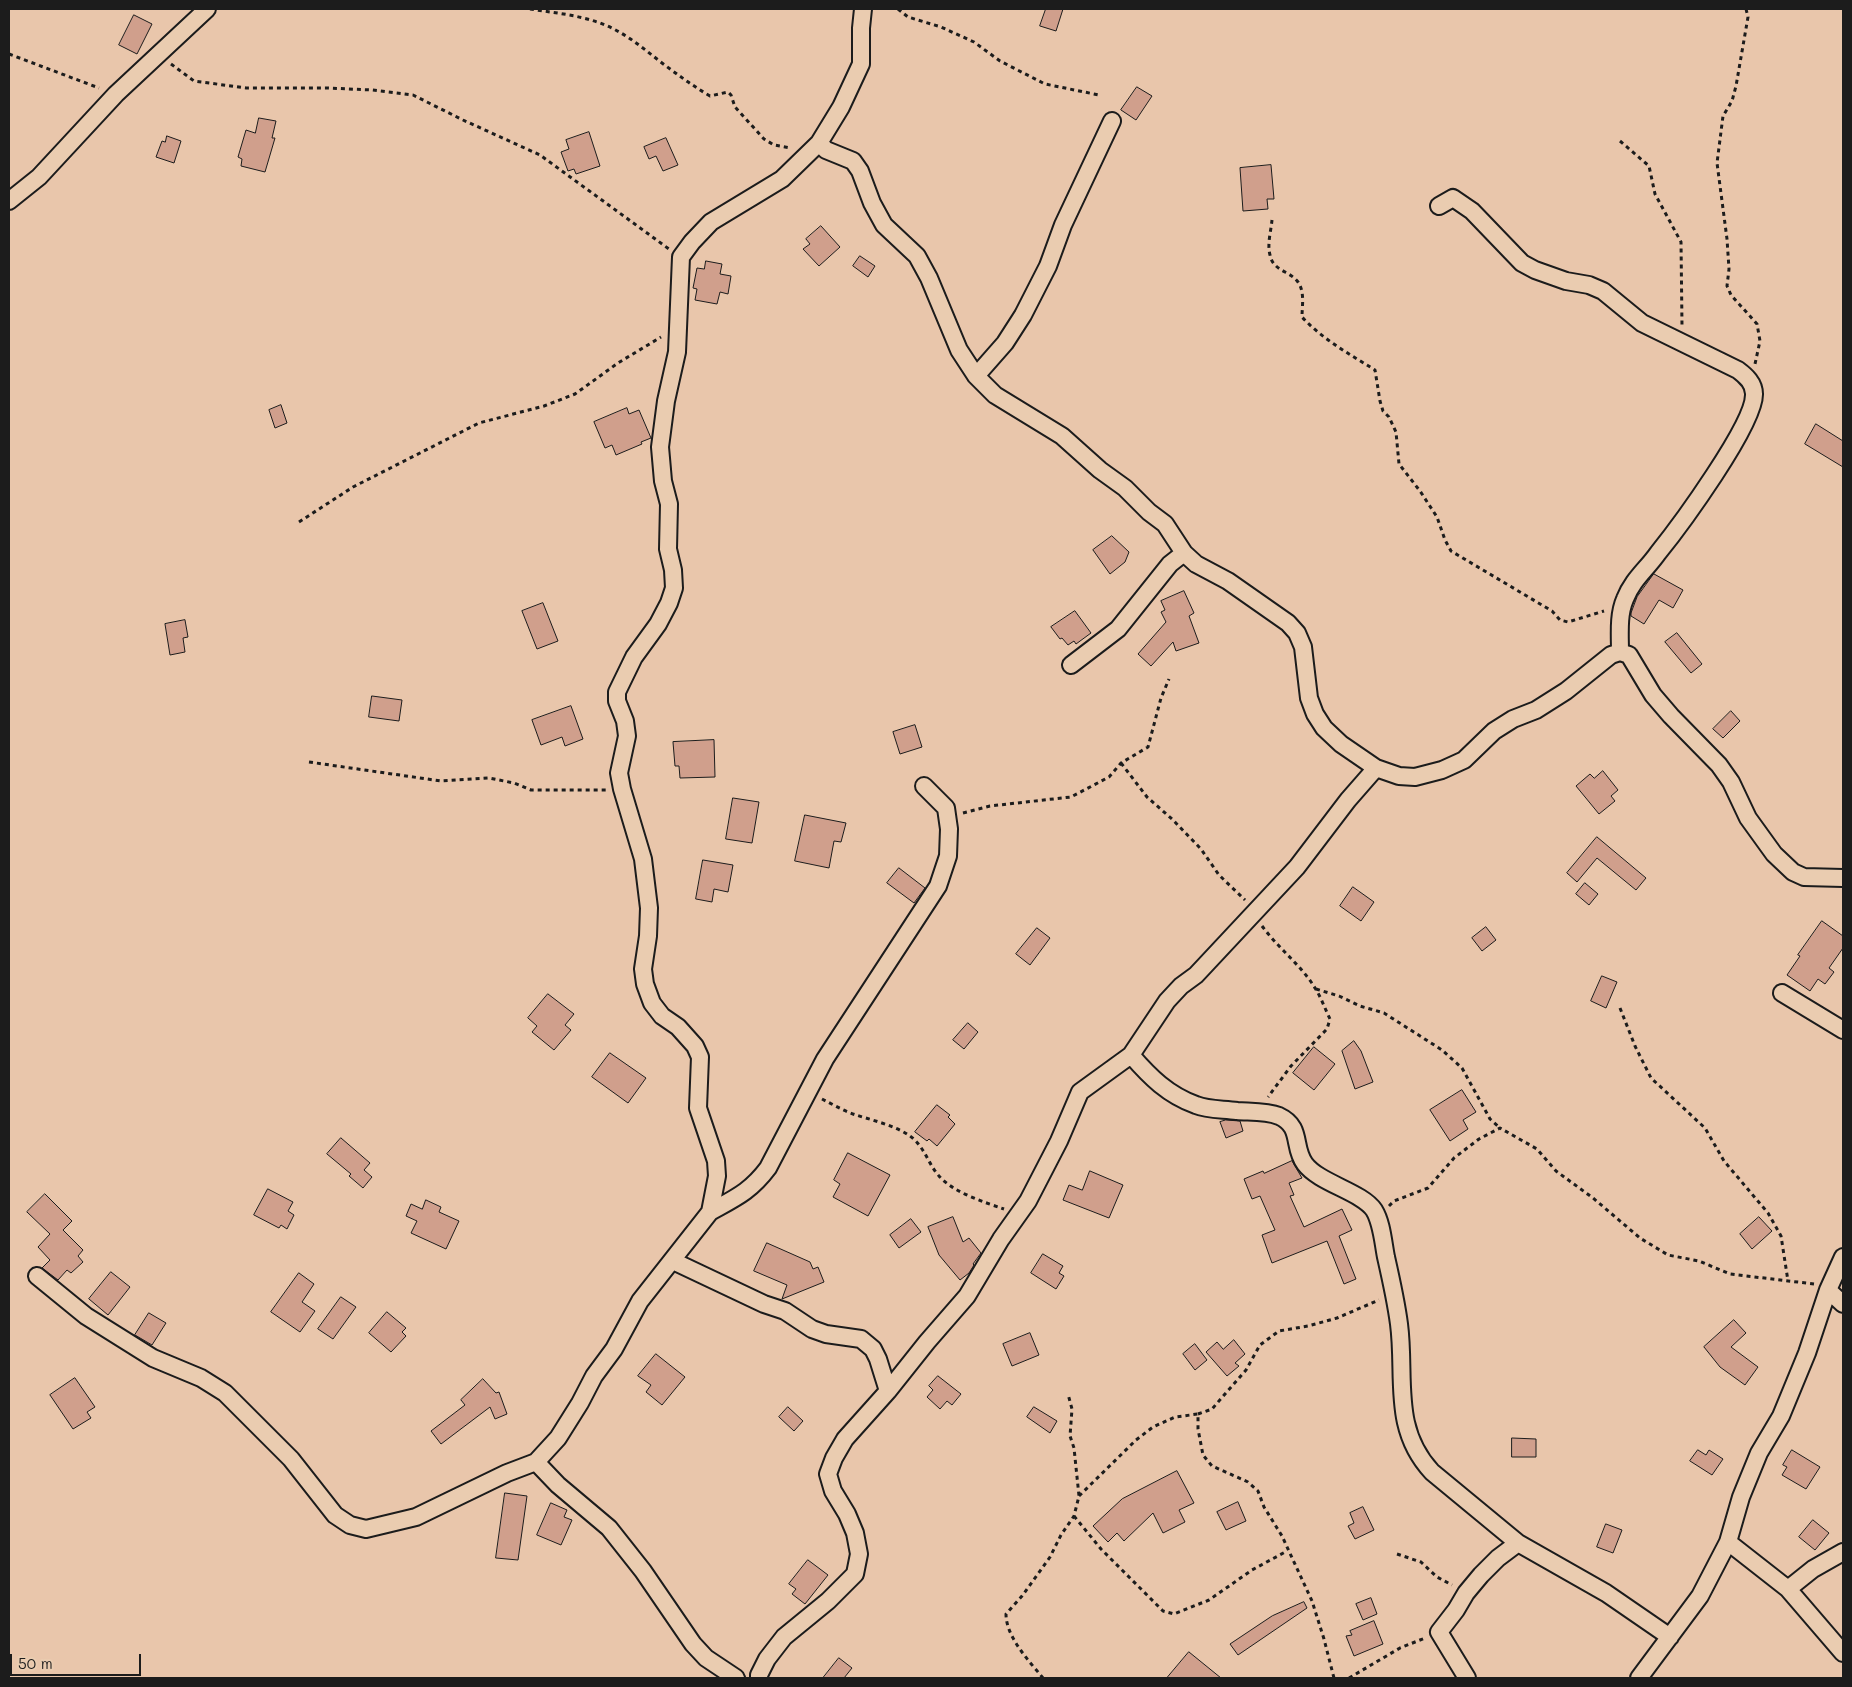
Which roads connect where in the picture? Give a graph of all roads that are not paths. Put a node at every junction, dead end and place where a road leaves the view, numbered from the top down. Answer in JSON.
{"nodes":[{"id":1,"x":207,"y":9,"type":"edge"},
{"id":2,"x":863,"y":9,"type":"edge"},
{"id":3,"x":1112,"y":121,"type":"dead end"},
{"id":4,"x":815,"y":148,"type":"junction"},
{"id":5,"x":9,"y":201,"type":"edge"},
{"id":6,"x":1440,"y":206,"type":"dead end"},
{"id":7,"x":976,"y":376,"type":"junction"},
{"id":8,"x":1184,"y":552,"type":"junction"},
{"id":9,"x":1620,"y":652,"type":"junction"},
{"id":10,"x":1071,"y":665,"type":"dead end"},
{"id":11,"x":1376,"y":768,"type":"junction"},
{"id":12,"x":924,"y":786,"type":"dead end"},
{"id":13,"x":1843,"y":878,"type":"edge"},
{"id":14,"x":1782,"y":993,"type":"dead end"},
{"id":15,"x":1843,"y":1030,"type":"edge"},
{"id":16,"x":1131,"y":1055,"type":"junction"},
{"id":17,"x":710,"y":1212,"type":"junction"},
{"id":18,"x":1843,"y":1257,"type":"edge"},
{"id":19,"x":673,"y":1260,"type":"junction"},
{"id":20,"x":37,"y":1276,"type":"dead end"},
{"id":21,"x":1829,"y":1288,"type":"junction"},
{"id":22,"x":1843,"y":1304,"type":"edge"},
{"id":23,"x":888,"y":1391,"type":"junction"},
{"id":24,"x":536,"y":1462,"type":"junction"},
{"id":25,"x":1728,"y":1542,"type":"junction"},
{"id":26,"x":1518,"y":1543,"type":"junction"},
{"id":27,"x":1843,"y":1552,"type":"edge"},
{"id":28,"x":1788,"y":1589,"type":"junction"},
{"id":29,"x":1670,"y":1637,"type":"junction"},
{"id":30,"x":1843,"y":1653,"type":"edge"},
{"id":31,"x":736,"y":1678,"type":"edge"},
{"id":32,"x":759,"y":1678,"type":"edge"},
{"id":33,"x":1467,"y":1678,"type":"edge"},
{"id":34,"x":1639,"y":1678,"type":"edge"}],
"edges":[{"from":1,"to":5,"type":"street"},
{"from":2,"to":4,"type":"street"},
{"from":3,"to":7,"type":"street"},
{"from":4,"to":7,"type":"street"},
{"from":4,"to":17,"type":"street"},
{"from":6,"to":9,"type":"street"},
{"from":7,"to":8,"type":"street"},
{"from":8,"to":10,"type":"street"},
{"from":8,"to":11,"type":"street"},
{"from":9,"to":11,"type":"street"},
{"from":9,"to":13,"type":"street"},
{"from":11,"to":16,"type":"street"},
{"from":12,"to":17,"type":"street"},
{"from":14,"to":15,"type":"street"},
{"from":16,"to":23,"type":"street"},
{"from":16,"to":26,"type":"street"},
{"from":17,"to":19,"type":"street"},
{"from":18,"to":21,"type":"street"},
{"from":19,"to":23,"type":"street"},
{"from":19,"to":24,"type":"street"},
{"from":20,"to":24,"type":"street"},
{"from":21,"to":22,"type":"street"},
{"from":21,"to":25,"type":"street"},
{"from":23,"to":32,"type":"street"},
{"from":24,"to":31,"type":"street"},
{"from":25,"to":28,"type":"street"},
{"from":25,"to":29,"type":"street"},
{"from":26,"to":29,"type":"street"},
{"from":26,"to":33,"type":"street"},
{"from":27,"to":28,"type":"street"},
{"from":28,"to":30,"type":"street"},
{"from":29,"to":34,"type":"street"}]}
